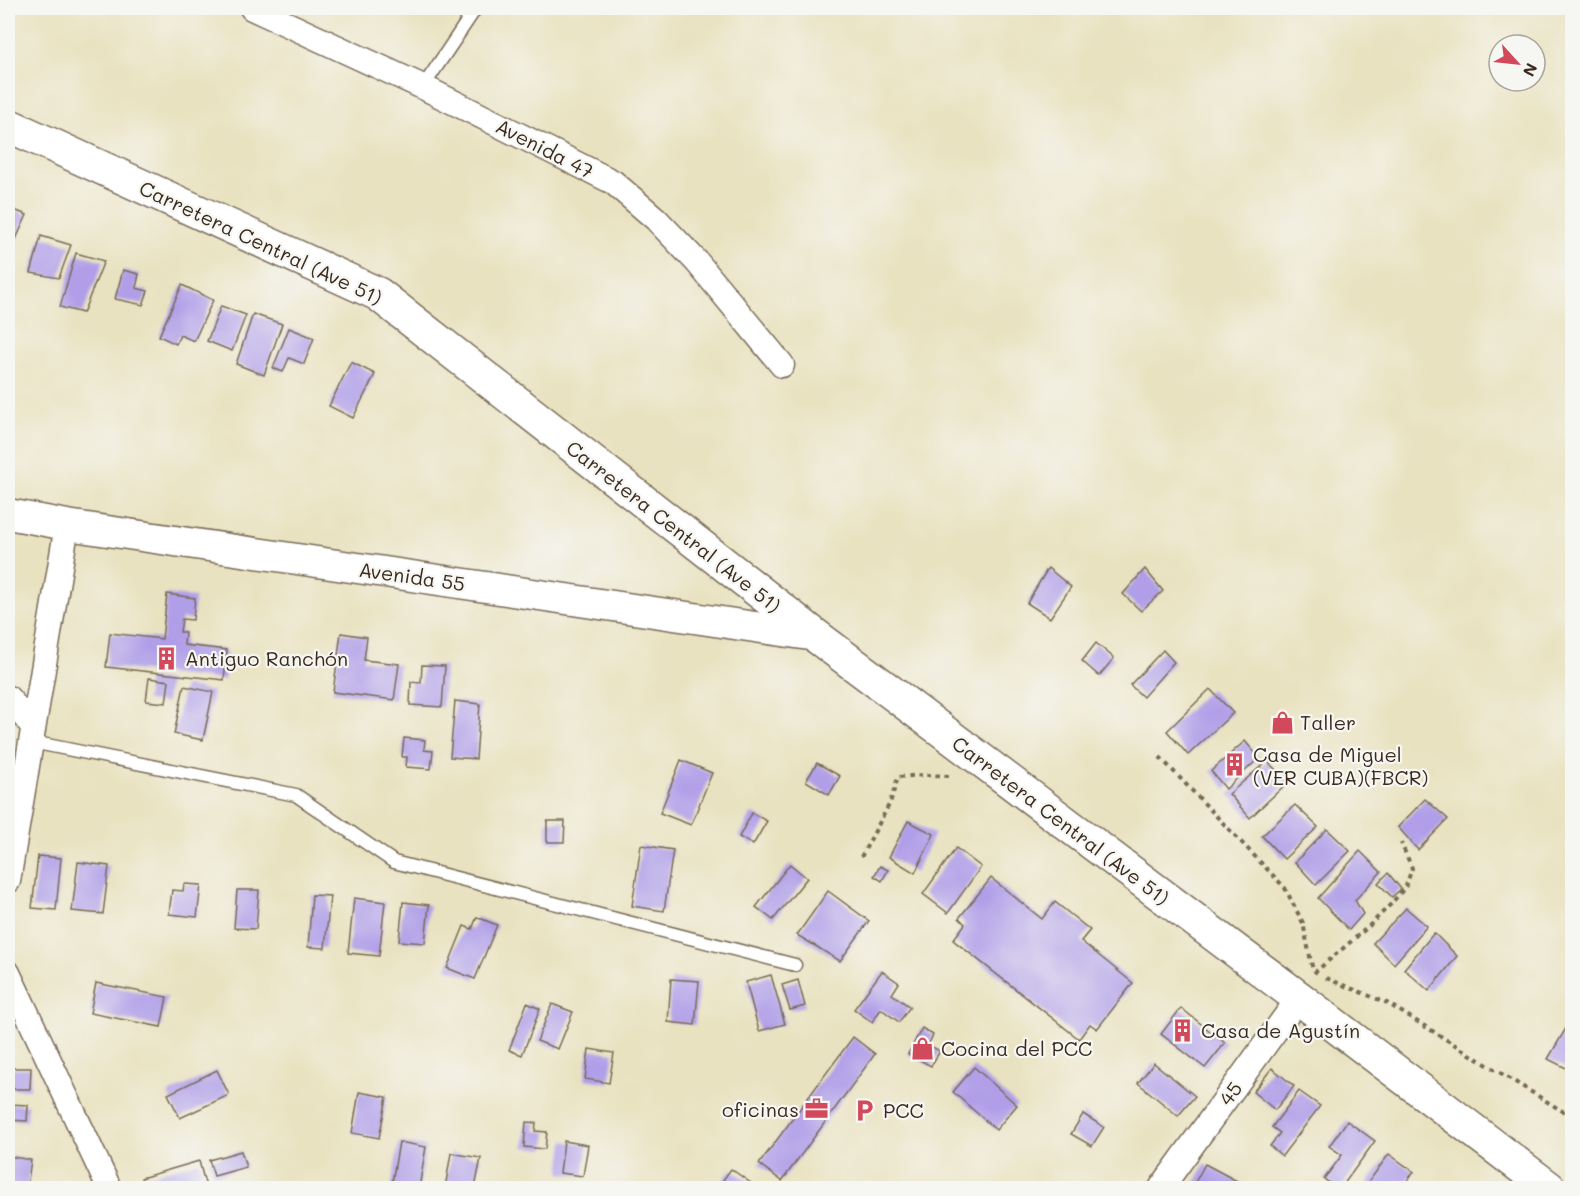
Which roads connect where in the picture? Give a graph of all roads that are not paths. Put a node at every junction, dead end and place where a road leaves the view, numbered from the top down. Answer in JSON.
{"nodes":[{"id":1,"x":252,"y":8,"type":"edge"},
{"id":2,"x":476,"y":8,"type":"edge"},
{"id":3,"x":423,"y":87,"type":"junction"},
{"id":4,"x":8,"y":125,"type":"edge"},
{"id":5,"x":782,"y":365,"type":"dead end"},
{"id":6,"x":8,"y":514,"type":"edge"},
{"id":7,"x":67,"y":525,"type":"junction"},
{"id":8,"x":816,"y":636,"type":"junction"},
{"id":9,"x":8,"y":698,"type":"edge"},
{"id":10,"x":32,"y":734,"type":"junction"},
{"id":11,"x":8,"y":881,"type":"edge"},
{"id":12,"x":795,"y":965,"type":"dead end"},
{"id":13,"x":8,"y":973,"type":"edge"},
{"id":14,"x":1306,"y":986,"type":"junction"},
{"id":15,"x":109,"y":1188,"type":"edge"},
{"id":16,"x":1161,"y":1188,"type":"edge"},
{"id":17,"x":1547,"y":1188,"type":"edge"}],
"edges":[{"from":1,"to":3,"type":"street","name":"Avenida 47"},
{"from":2,"to":3,"type":"lane"},
{"from":3,"to":5,"type":"street","name":"Avenida 47"},
{"from":4,"to":8,"type":"main road","name":"Carretera Central (Ave 51)"},
{"from":6,"to":7,"type":"street","name":"Avenida 55"},
{"from":7,"to":8,"type":"street","name":"Avenida 55"},
{"from":7,"to":10,"type":"street"},
{"from":8,"to":14,"type":"main road","name":"Carretera Central (Ave 51)"},
{"from":9,"to":10,"type":"street"},
{"from":10,"to":11,"type":"street"},
{"from":10,"to":12,"type":"lane"},
{"from":13,"to":15,"type":"street"},
{"from":14,"to":16,"type":"street","name":"45"},
{"from":14,"to":17,"type":"main road","name":"Carretera Central (Ave 51)"}]}
